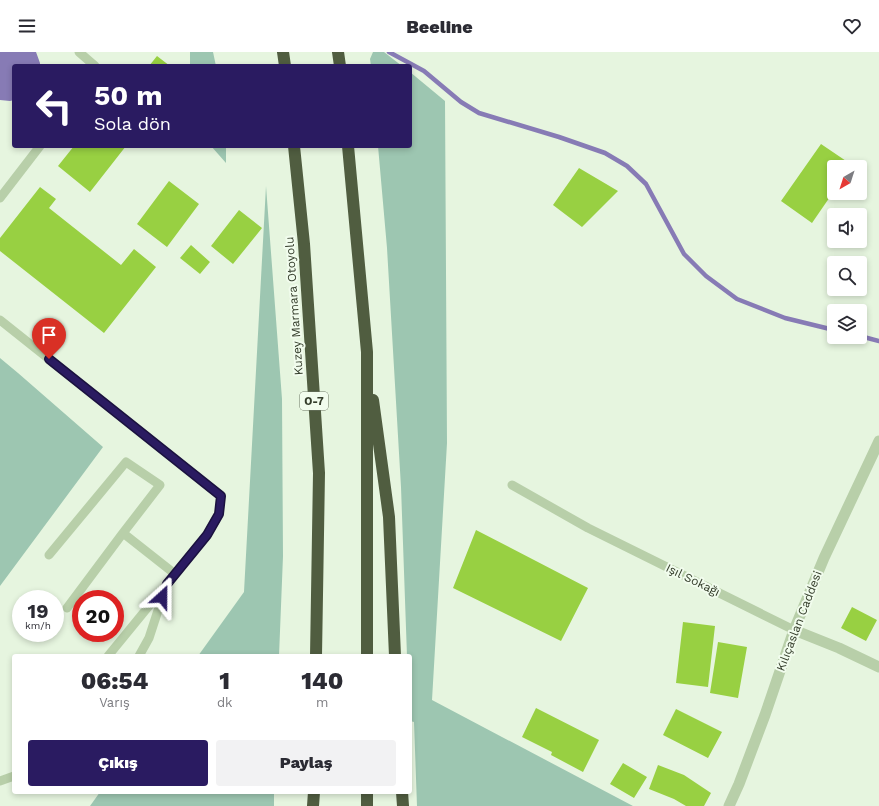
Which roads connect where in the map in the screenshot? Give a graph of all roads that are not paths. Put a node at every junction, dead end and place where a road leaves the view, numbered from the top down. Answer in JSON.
{"nodes":[{"id":1,"x":79,"y":52,"type":"edge"},
{"id":2,"x":282,"y":52,"type":"edge"},
{"id":3,"x":338,"y":52,"type":"edge"},
{"id":4,"x":93,"y":64,"type":"edge"},
{"id":5,"x":285,"y":64,"type":"edge"},
{"id":6,"x":340,"y":64,"type":"edge"},
{"id":7,"x":38,"y":148,"type":"edge"},
{"id":8,"x":294,"y":148,"type":"edge"},
{"id":9,"x":348,"y":148,"type":"edge"},
{"id":10,"x":0,"y":198,"type":"edge"},
{"id":11,"x":0,"y":320,"type":"edge"},
{"id":12,"x":367,"y":352,"type":"junction"},
{"id":13,"x":879,"y":441,"type":"edge"},
{"id":14,"x":512,"y":485,"type":"dead end"},
{"id":15,"x":123,"y":533,"type":"junction"},
{"id":16,"x":49,"y":555,"type":"dead end"},
{"id":17,"x":175,"y":574,"type":"junction"},
{"id":18,"x":167,"y":584,"type":"junction"},
{"id":19,"x":67,"y":608,"type":"dead end"},
{"id":20,"x":794,"y":630,"type":"junction"},
{"id":21,"x":110,"y":654,"type":"edge"},
{"id":22,"x":140,"y":654,"type":"edge"},
{"id":23,"x":316,"y":654,"type":"edge"},
{"id":24,"x":367,"y":654,"type":"edge"},
{"id":25,"x":395,"y":654,"type":"edge"},
{"id":26,"x":879,"y":667,"type":"edge"},
{"id":27,"x":12,"y":777,"type":"edge"},
{"id":28,"x":0,"y":781,"type":"edge"},
{"id":29,"x":314,"y":794,"type":"edge"},
{"id":30,"x":367,"y":794,"type":"edge"},
{"id":31,"x":402,"y":794,"type":"edge"},
{"id":32,"x":313,"y":806,"type":"edge"},
{"id":33,"x":366,"y":806,"type":"edge"},
{"id":34,"x":403,"y":806,"type":"edge"},
{"id":35,"x":729,"y":806,"type":"edge"}],
"edges":[{"from":1,"to":4,"type":"lane"},
{"from":2,"to":5,"type":"highway"},
{"from":3,"to":6,"type":"highway"},
{"from":7,"to":10,"type":"lane"},
{"from":8,"to":23,"type":"highway","name":"Kuzey Marmara Otoyolu","number":"O-7"},
{"from":9,"to":12,"type":"highway"},
{"from":11,"to":17,"type":"lane"},
{"from":12,"to":24,"type":"highway"},
{"from":12,"to":25,"type":"highway"},
{"from":13,"to":20,"type":"street","name":"Kılıçaslan Caddesi"},
{"from":14,"to":20,"type":"lane","name":"Işıl Sokağı"},
{"from":15,"to":16,"type":"lane"},
{"from":15,"to":17,"type":"lane"},
{"from":15,"to":19,"type":"lane"},
{"from":17,"to":18,"type":"lane"},
{"from":18,"to":21,"type":"lane"},
{"from":18,"to":22,"type":"lane"},
{"from":20,"to":26,"type":"street","name":"Işıl Sokağı"},
{"from":20,"to":35,"type":"street","name":"Kılıçaslan Caddesi"},
{"from":27,"to":28,"type":"lane"},
{"from":29,"to":32,"type":"highway"},
{"from":30,"to":33,"type":"highway"},
{"from":31,"to":34,"type":"highway"}]}
